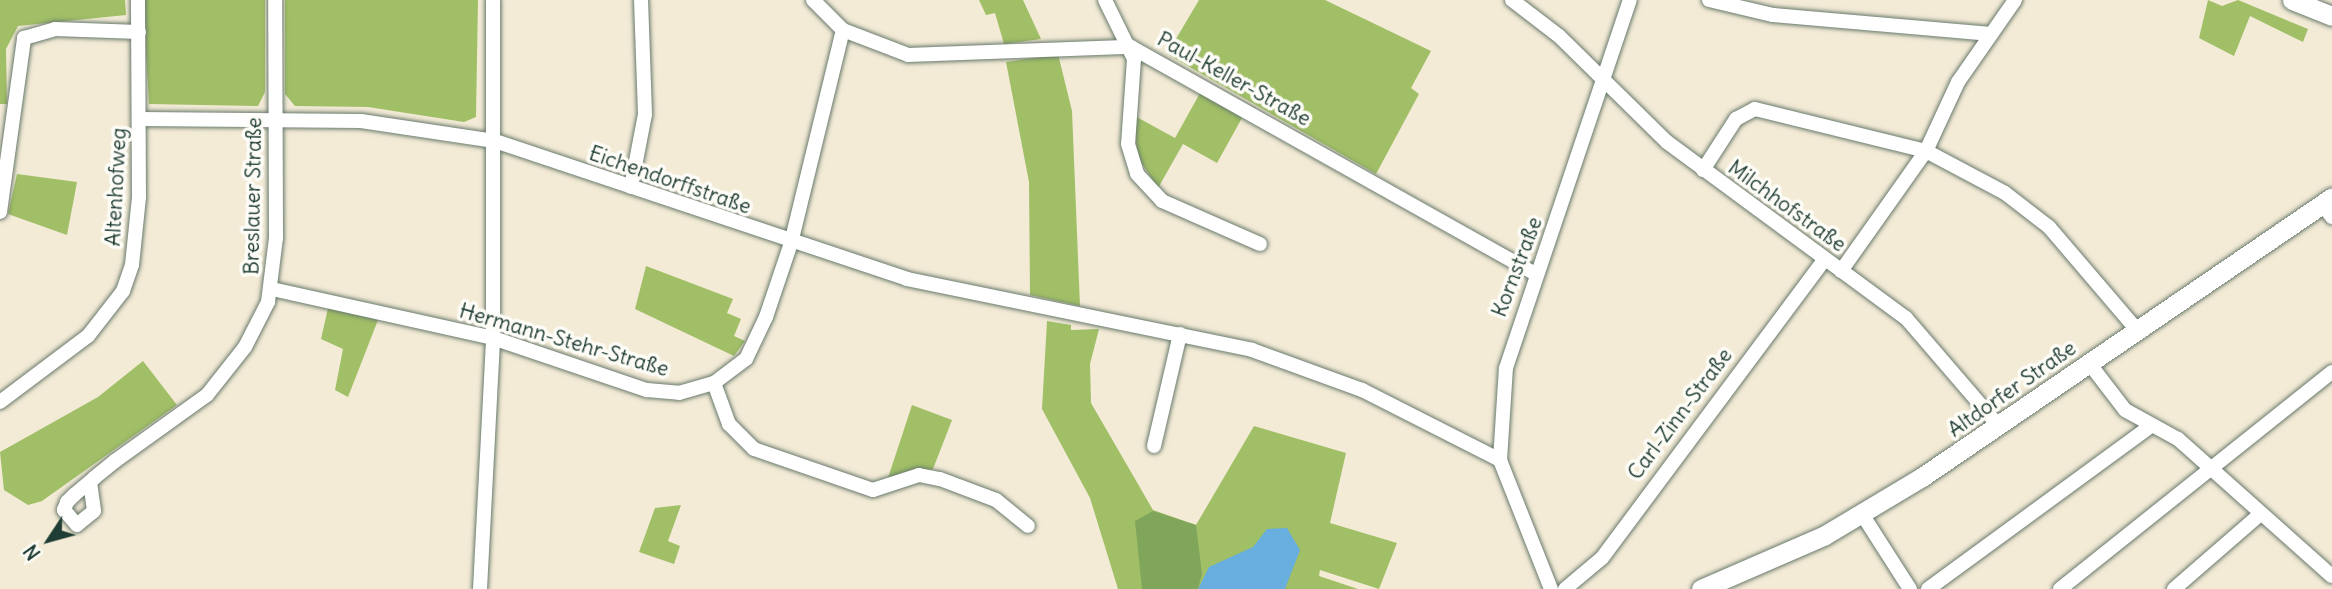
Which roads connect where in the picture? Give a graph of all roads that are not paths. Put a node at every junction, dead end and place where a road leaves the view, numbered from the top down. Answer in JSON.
{"nodes":[{"id":1,"x":138,"y":0,"type":"edge"},
{"id":2,"x":275,"y":0,"type":"edge"},
{"id":3,"x":493,"y":0,"type":"edge"},
{"id":4,"x":641,"y":0,"type":"edge"},
{"id":5,"x":813,"y":0,"type":"edge"},
{"id":6,"x":1105,"y":0,"type":"edge"},
{"id":7,"x":1512,"y":0,"type":"edge"},
{"id":8,"x":1630,"y":0,"type":"edge"},
{"id":9,"x":1709,"y":0,"type":"edge"},
{"id":10,"x":2015,"y":0,"type":"edge"},
{"id":11,"x":2292,"y":0,"type":"edge"},
{"id":12,"x":2332,"y":16,"type":"edge"},
{"id":13,"x":844,"y":30,"type":"junction"},
{"id":14,"x":139,"y":32,"type":"junction"},
{"id":15,"x":1991,"y":34,"type":"junction"},
{"id":16,"x":1130,"y":47,"type":"junction"},
{"id":17,"x":1605,"y":79,"type":"junction"},
{"id":18,"x":140,"y":119,"type":"junction"},
{"id":19,"x":276,"y":119,"type":"junction"},
{"id":20,"x":495,"y":141,"type":"junction"},
{"id":21,"x":1926,"y":151,"type":"junction"},
{"id":22,"x":1703,"y":170,"type":"junction"},
{"id":23,"x":631,"y":187,"type":"junction"},
{"id":24,"x":2328,"y":206,"type":"edge"},
{"id":25,"x":0,"y":212,"type":"edge"},
{"id":26,"x":791,"y":243,"type":"junction"},
{"id":27,"x":1260,"y":244,"type":"dead end"},
{"id":28,"x":1824,"y":260,"type":"junction"},
{"id":29,"x":1841,"y":271,"type":"junction"},
{"id":30,"x":1535,"y":274,"type":"junction"},
{"id":31,"x":272,"y":289,"type":"junction"},
{"id":32,"x":2137,"y":330,"type":"junction"},
{"id":33,"x":1180,"y":334,"type":"junction"},
{"id":34,"x":493,"y":338,"type":"junction"},
{"id":35,"x":2089,"y":363,"type":"junction"},
{"id":36,"x":2330,"y":377,"type":"edge"},
{"id":37,"x":714,"y":383,"type":"junction"},
{"id":38,"x":0,"y":402,"type":"edge"},
{"id":39,"x":1999,"y":426,"type":"junction"},
{"id":40,"x":2151,"y":426,"type":"junction"},
{"id":41,"x":1154,"y":446,"type":"dead end"},
{"id":42,"x":1500,"y":460,"type":"junction"},
{"id":43,"x":2210,"y":470,"type":"junction"},
{"id":44,"x":89,"y":482,"type":"dead end"},
{"id":45,"x":1862,"y":514,"type":"junction"},
{"id":46,"x":2258,"y":516,"type":"junction"},
{"id":47,"x":1028,"y":526,"type":"dead end"},
{"id":48,"x":2330,"y":571,"type":"edge"},
{"id":49,"x":480,"y":589,"type":"edge"},
{"id":50,"x":1551,"y":589,"type":"edge"},
{"id":51,"x":1565,"y":589,"type":"edge"},
{"id":52,"x":1701,"y":589,"type":"edge"},
{"id":53,"x":1910,"y":589,"type":"edge"},
{"id":54,"x":1928,"y":589,"type":"edge"},
{"id":55,"x":2060,"y":589,"type":"edge"},
{"id":56,"x":2174,"y":589,"type":"edge"}],
"edges":[{"from":1,"to":14,"type":"street","name":"Altenhofweg"},
{"from":2,"to":19,"type":"street","name":"Breslauer Straße"},
{"from":3,"to":20,"type":"street"},
{"from":4,"to":23,"type":"street"},
{"from":5,"to":13,"type":"street","name":"Paul-Keller-Straße"},
{"from":6,"to":16,"type":"street"},
{"from":7,"to":17,"type":"street"},
{"from":8,"to":17,"type":"street"},
{"from":9,"to":15,"type":"street"},
{"from":10,"to":15,"type":"street"},
{"from":11,"to":12,"type":"main road"},
{"from":13,"to":16,"type":"street","name":"Paul-Keller-Straße"},
{"from":13,"to":26,"type":"street","name":"Hermann-Stehr-Straße"},
{"from":14,"to":18,"type":"street","name":"Altenhofweg"},
{"from":14,"to":25,"type":"street"},
{"from":15,"to":21,"type":"street"},
{"from":16,"to":27,"type":"street"},
{"from":16,"to":30,"type":"street","name":"Paul-Keller-Straße"},
{"from":17,"to":22,"type":"street","name":"Milchhofstraße"},
{"from":17,"to":30,"type":"street","name":"Kornstraße"},
{"from":18,"to":19,"type":"street","name":"Eichendorffstraße"},
{"from":18,"to":38,"type":"street","name":"Altenhofweg"},
{"from":19,"to":20,"type":"street","name":"Eichendorffstraße"},
{"from":19,"to":31,"type":"street","name":"Breslauer Straße"},
{"from":20,"to":23,"type":"street","name":"Eichendorffstraße"},
{"from":20,"to":34,"type":"street"},
{"from":21,"to":22,"type":"street"},
{"from":21,"to":29,"type":"street"},
{"from":21,"to":32,"type":"street"},
{"from":22,"to":28,"type":"street","name":"Milchhofstraße"},
{"from":23,"to":26,"type":"street","name":"Eichendorffstraße"},
{"from":24,"to":32,"type":"main road","name":"Altdorfer Straße"},
{"from":26,"to":33,"type":"street","name":"Eichendorffstraße"},
{"from":26,"to":37,"type":"street","name":"Hermann-Stehr-Straße"},
{"from":28,"to":29,"type":"street","name":"Milchhofstraße"},
{"from":28,"to":51,"type":"street","name":"Carl-Zinn-Straße"},
{"from":29,"to":39,"type":"street","name":"Milchhofstraße"},
{"from":30,"to":42,"type":"street","name":"Kornstraße"},
{"from":31,"to":34,"type":"street","name":"Hermann-Stehr-Straße"},
{"from":31,"to":44,"type":"street","name":"Breslauer Straße"},
{"from":32,"to":35,"type":"main road","name":"Altdorfer Straße"},
{"from":33,"to":41,"type":"street"},
{"from":33,"to":42,"type":"street","name":"Eichendorffstraße"},
{"from":34,"to":37,"type":"street","name":"Hermann-Stehr-Straße"},
{"from":34,"to":49,"type":"street"},
{"from":35,"to":39,"type":"main road","name":"Altdorfer Straße"},
{"from":35,"to":40,"type":"street"},
{"from":36,"to":43,"type":"street"},
{"from":37,"to":47,"type":"street"},
{"from":39,"to":45,"type":"main road","name":"Altdorfer Straße"},
{"from":40,"to":43,"type":"street"},
{"from":40,"to":54,"type":"street"},
{"from":42,"to":50,"type":"street","name":"Kornstraße"},
{"from":43,"to":46,"type":"street"},
{"from":43,"to":55,"type":"street"},
{"from":45,"to":52,"type":"main road","name":"Altdorfer Straße"},
{"from":45,"to":53,"type":"street"},
{"from":46,"to":48,"type":"street"},
{"from":46,"to":56,"type":"street"}]}
